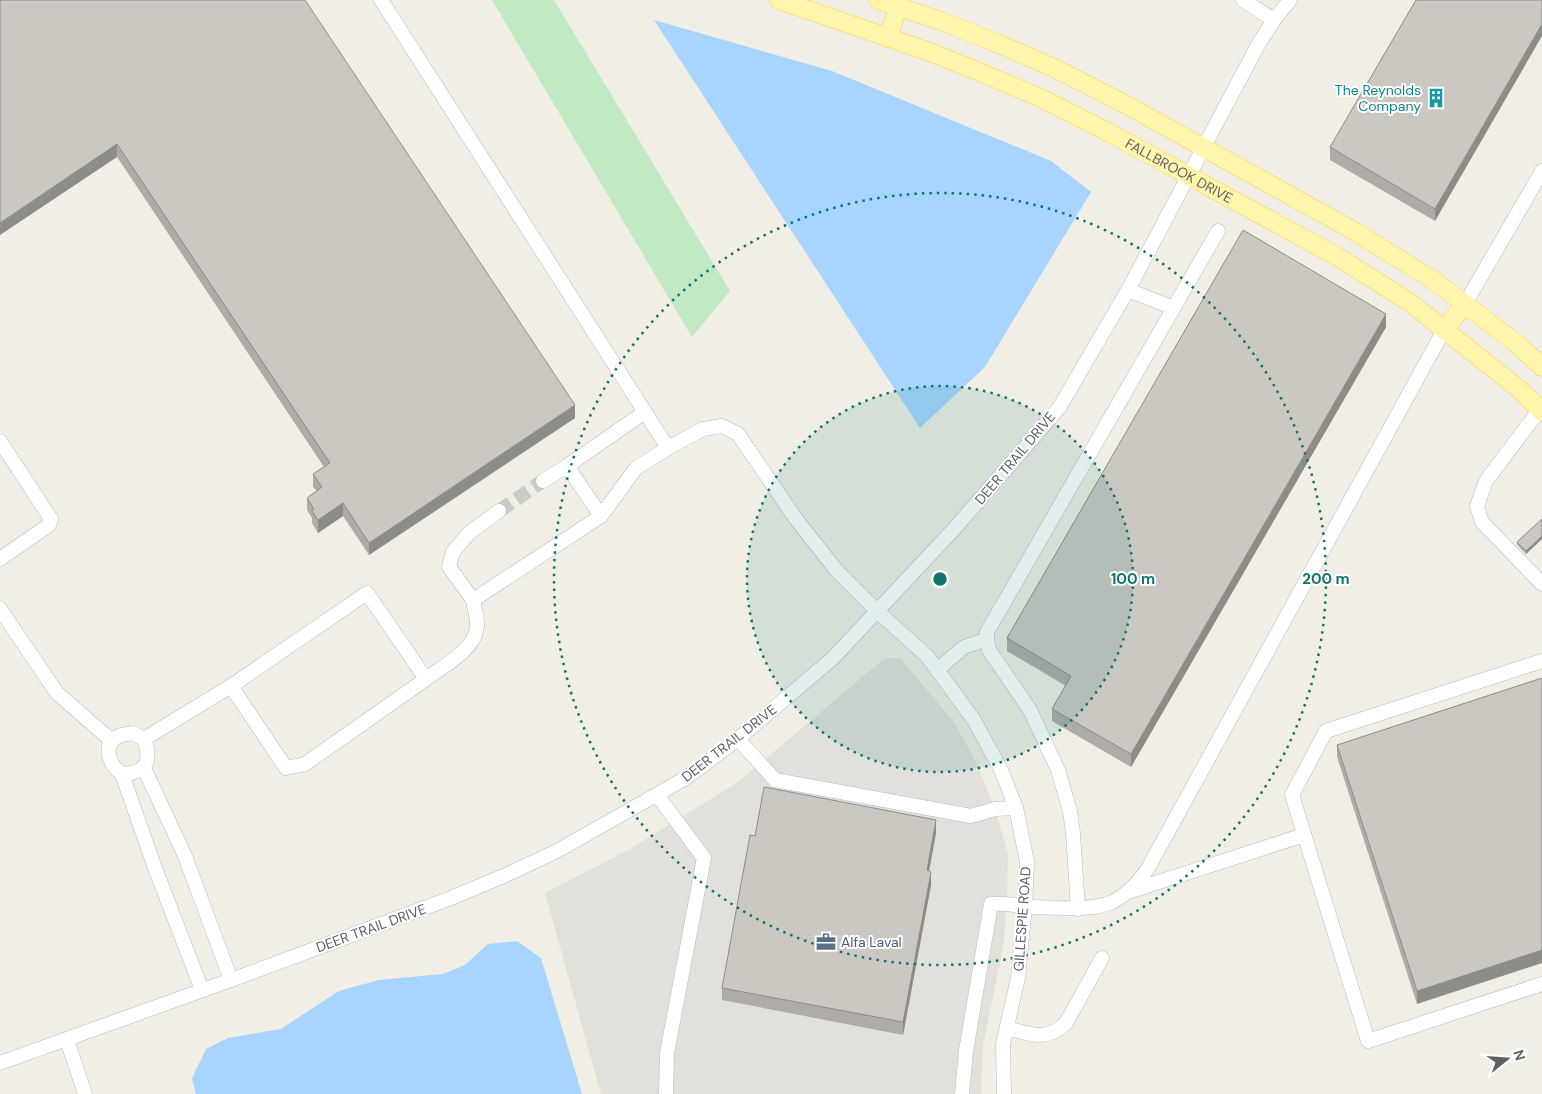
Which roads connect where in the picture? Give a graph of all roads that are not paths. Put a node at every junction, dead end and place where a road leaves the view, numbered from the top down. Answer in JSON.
{"nodes":[{"id":1,"x":381,"y":0,"type":"edge"},
{"id":2,"x":779,"y":0,"type":"edge"},
{"id":3,"x":878,"y":0,"type":"edge"},
{"id":4,"x":1243,"y":0,"type":"edge"},
{"id":5,"x":1290,"y":0,"type":"edge"},
{"id":6,"x":898,"y":7,"type":"junction"},
{"id":7,"x":1274,"y":20,"type":"junction"},
{"id":8,"x":888,"y":38,"type":"junction"},
{"id":9,"x":1203,"y":148,"type":"junction"},
{"id":10,"x":1542,"y":171,"type":"edge"},
{"id":11,"x":1189,"y":176,"type":"junction"},
{"id":12,"x":1218,"y":231,"type":"dead end"},
{"id":13,"x":1128,"y":290,"type":"junction"},
{"id":14,"x":1465,"y":304,"type":"junction"},
{"id":15,"x":1174,"y":308,"type":"junction"},
{"id":16,"x":1444,"y":330,"type":"junction"},
{"id":17,"x":1542,"y":367,"type":"edge"},
{"id":18,"x":1541,"y":410,"type":"edge"},
{"id":19,"x":645,"y":412,"type":"junction"},
{"id":20,"x":0,"y":441,"type":"edge"},
{"id":21,"x":668,"y":448,"type":"junction"},
{"id":22,"x":567,"y":466,"type":"junction"},
{"id":23,"x":543,"y":481,"type":"tunnel mouth"},
{"id":24,"x":499,"y":511,"type":"tunnel mouth"},
{"id":25,"x":601,"y":516,"type":"junction"},
{"id":26,"x":0,"y":559,"type":"edge"},
{"id":27,"x":1542,"y":584,"type":"edge"},
{"id":28,"x":473,"y":600,"type":"junction"},
{"id":29,"x":0,"y":608,"type":"edge"},
{"id":30,"x":877,"y":611,"type":"junction"},
{"id":31,"x":987,"y":639,"type":"junction"},
{"id":32,"x":1542,"y":661,"type":"edge"},
{"id":33,"x":937,"y":670,"type":"junction"},
{"id":34,"x":426,"y":679,"type":"junction"},
{"id":35,"x":231,"y":686,"type":"junction"},
{"id":36,"x":144,"y":739,"type":"junction"},
{"id":37,"x":738,"y":739,"type":"junction"},
{"id":38,"x":112,"y":741,"type":"junction"},
{"id":39,"x":144,"y":768,"type":"junction"},
{"id":40,"x":122,"y":774,"type":"junction"},
{"id":41,"x":657,"y":795,"type":"junction"},
{"id":42,"x":1016,"y":808,"type":"junction"},
{"id":43,"x":1304,"y":835,"type":"junction"},
{"id":44,"x":1128,"y":892,"type":"junction"},
{"id":45,"x":1025,"y":906,"type":"junction"},
{"id":46,"x":1078,"y":908,"type":"junction"},
{"id":47,"x":1102,"y":958,"type":"dead end"},
{"id":48,"x":231,"y":980,"type":"junction"},
{"id":49,"x":1542,"y":984,"type":"edge"},
{"id":50,"x":202,"y":990,"type":"junction"},
{"id":51,"x":1006,"y":1028,"type":"junction"},
{"id":52,"x":67,"y":1040,"type":"junction"},
{"id":53,"x":0,"y":1063,"type":"edge"},
{"id":54,"x":84,"y":1094,"type":"edge"},
{"id":55,"x":666,"y":1094,"type":"edge"},
{"id":56,"x":962,"y":1094,"type":"edge"},
{"id":57,"x":1004,"y":1094,"type":"edge"}],
"edges":[{"from":1,"to":19,"type":"street"},
{"from":2,"to":8,"type":"main road","name":"FALLBROOK DRIVE"},
{"from":3,"to":6,"type":"main road"},
{"from":4,"to":7,"type":"street"},
{"from":5,"to":7,"type":"street","name":"DEER TRAIL DRIVE"},
{"from":6,"to":8,"type":"main road"},
{"from":6,"to":9,"type":"main road"},
{"from":7,"to":9,"type":"street","name":"DEER TRAIL DRIVE"},
{"from":8,"to":11,"type":"main road","name":"FALLBROOK DRIVE"},
{"from":9,"to":11,"type":"street","name":"DEER TRAIL DRIVE"},
{"from":9,"to":14,"type":"main road"},
{"from":10,"to":14,"type":"street"},
{"from":11,"to":13,"type":"street","name":"DEER TRAIL DRIVE"},
{"from":11,"to":16,"type":"main road","name":"FALLBROOK DRIVE"},
{"from":12,"to":15,"type":"street"},
{"from":13,"to":15,"type":"street"},
{"from":13,"to":30,"type":"street","name":"DEER TRAIL DRIVE"},
{"from":14,"to":16,"type":"main road"},
{"from":14,"to":17,"type":"main road"},
{"from":15,"to":31,"type":"street"},
{"from":16,"to":18,"type":"main road","name":"FALLBROOK DRIVE"},
{"from":16,"to":44,"type":"street"},
{"from":18,"to":27,"type":"street"},
{"from":19,"to":21,"type":"street"},
{"from":19,"to":22,"type":"street"},
{"from":20,"to":26,"type":"street"},
{"from":21,"to":25,"type":"street","name":"GILLESPIE ROAD"},
{"from":21,"to":30,"type":"street","name":"GILLESPIE ROAD"},
{"from":22,"to":23,"type":"street"},
{"from":22,"to":25,"type":"street"},
{"from":24,"to":28,"type":"street"},
{"from":25,"to":28,"type":"street"},
{"from":28,"to":34,"type":"street"},
{"from":29,"to":38,"type":"street"},
{"from":30,"to":33,"type":"street","name":"GILLESPIE ROAD"},
{"from":30,"to":37,"type":"street","name":"DEER TRAIL DRIVE"},
{"from":31,"to":33,"type":"street"},
{"from":31,"to":46,"type":"street"},
{"from":32,"to":43,"type":"street"},
{"from":33,"to":42,"type":"street","name":"GILLESPIE ROAD"},
{"from":34,"to":35,"type":"street"},
{"from":34,"to":35,"type":"street"},
{"from":35,"to":36,"type":"street"},
{"from":36,"to":38,"type":"street"},
{"from":36,"to":39,"type":"street"},
{"from":37,"to":41,"type":"street","name":"DEER TRAIL DRIVE"},
{"from":37,"to":42,"type":"street"},
{"from":38,"to":40,"type":"street"},
{"from":39,"to":40,"type":"street"},
{"from":39,"to":48,"type":"street"},
{"from":40,"to":50,"type":"street"},
{"from":41,"to":48,"type":"street","name":"DEER TRAIL DRIVE"},
{"from":41,"to":55,"type":"street"},
{"from":42,"to":45,"type":"street","name":"GILLESPIE ROAD"},
{"from":43,"to":44,"type":"street"},
{"from":43,"to":49,"type":"street"},
{"from":44,"to":46,"type":"street"},
{"from":45,"to":46,"type":"street"},
{"from":45,"to":51,"type":"street","name":"GILLESPIE ROAD"},
{"from":45,"to":56,"type":"street"},
{"from":47,"to":51,"type":"street"},
{"from":48,"to":50,"type":"street","name":"DEER TRAIL DRIVE"},
{"from":50,"to":52,"type":"street","name":"DEER TRAIL DRIVE"},
{"from":51,"to":57,"type":"street","name":"GILLESPIE ROAD"},
{"from":52,"to":53,"type":"street","name":"DEER TRAIL DRIVE"},
{"from":52,"to":54,"type":"street"}]}
